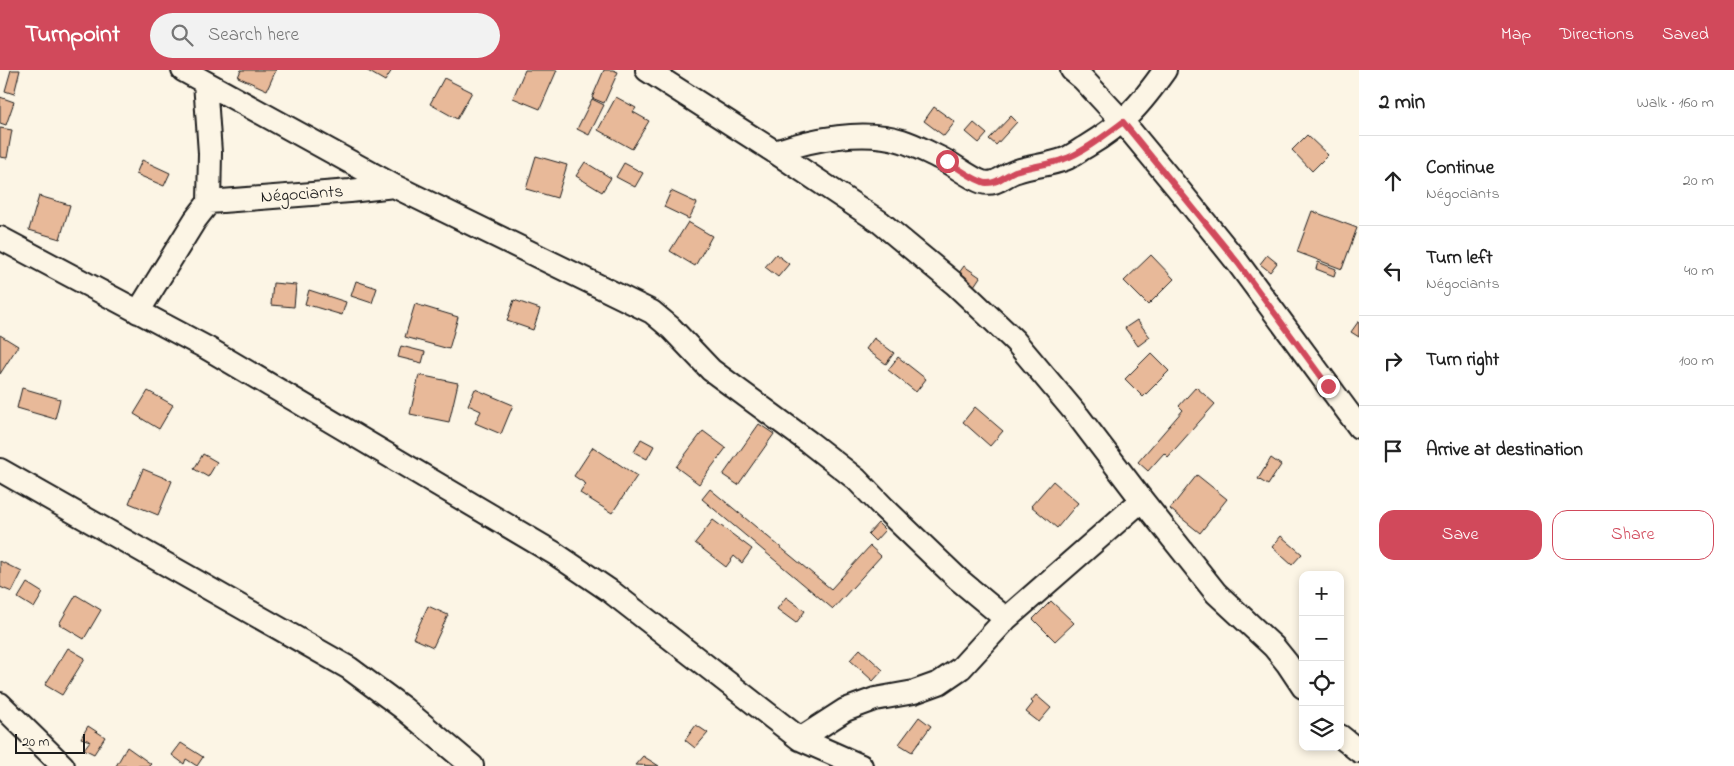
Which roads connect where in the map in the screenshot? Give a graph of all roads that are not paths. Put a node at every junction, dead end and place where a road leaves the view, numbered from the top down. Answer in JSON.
{"nodes":[{"id":1,"x":183,"y":70,"type":"edge"},
{"id":2,"x":647,"y":70,"type":"edge"},
{"id":3,"x":1072,"y":70,"type":"edge"},
{"id":4,"x":1165,"y":70,"type":"edge"},
{"id":5,"x":205,"y":82,"type":"junction"},
{"id":6,"x":1123,"y":122,"type":"junction"},
{"id":7,"x":775,"y":152,"type":"junction"},
{"id":8,"x":394,"y":186,"type":"junction"},
{"id":9,"x":210,"y":202,"type":"junction"},
{"id":10,"x":0,"y":238,"type":"edge"},
{"id":11,"x":138,"y":312,"type":"junction"},
{"id":12,"x":1359,"y":427,"type":"edge"},
{"id":13,"x":0,"y":470,"type":"edge"},
{"id":14,"x":1142,"y":500,"type":"junction"},
{"id":15,"x":1006,"y":619,"type":"junction"},
{"id":16,"x":1299,"y":681,"type":"edge"},
{"id":17,"x":0,"y":704,"type":"edge"},
{"id":18,"x":800,"y":739,"type":"junction"},
{"id":19,"x":1344,"y":739,"type":"edge"},
{"id":20,"x":1359,"y":751,"type":"edge"},
{"id":21,"x":63,"y":766,"type":"edge"},
{"id":22,"x":472,"y":766,"type":"edge"},
{"id":23,"x":861,"y":766,"type":"edge"}],
"edges":[{"from":1,"to":5,"type":"street"},
{"from":2,"to":7,"type":"street"},
{"from":3,"to":6,"type":"street"},
{"from":4,"to":6,"type":"street"},
{"from":5,"to":8,"type":"street"},
{"from":5,"to":9,"type":"street"},
{"from":6,"to":7,"type":"street"},
{"from":6,"to":12,"type":"street"},
{"from":7,"to":14,"type":"street"},
{"from":8,"to":9,"type":"street","name":"Négociants"},
{"from":8,"to":15,"type":"street"},
{"from":9,"to":11,"type":"street"},
{"from":10,"to":11,"type":"street"},
{"from":11,"to":18,"type":"street"},
{"from":13,"to":22,"type":"street"},
{"from":14,"to":15,"type":"street"},
{"from":14,"to":16,"type":"street"},
{"from":15,"to":18,"type":"street"},
{"from":17,"to":21,"type":"street"},
{"from":18,"to":23,"type":"street"},
{"from":19,"to":20,"type":"street"}]}
